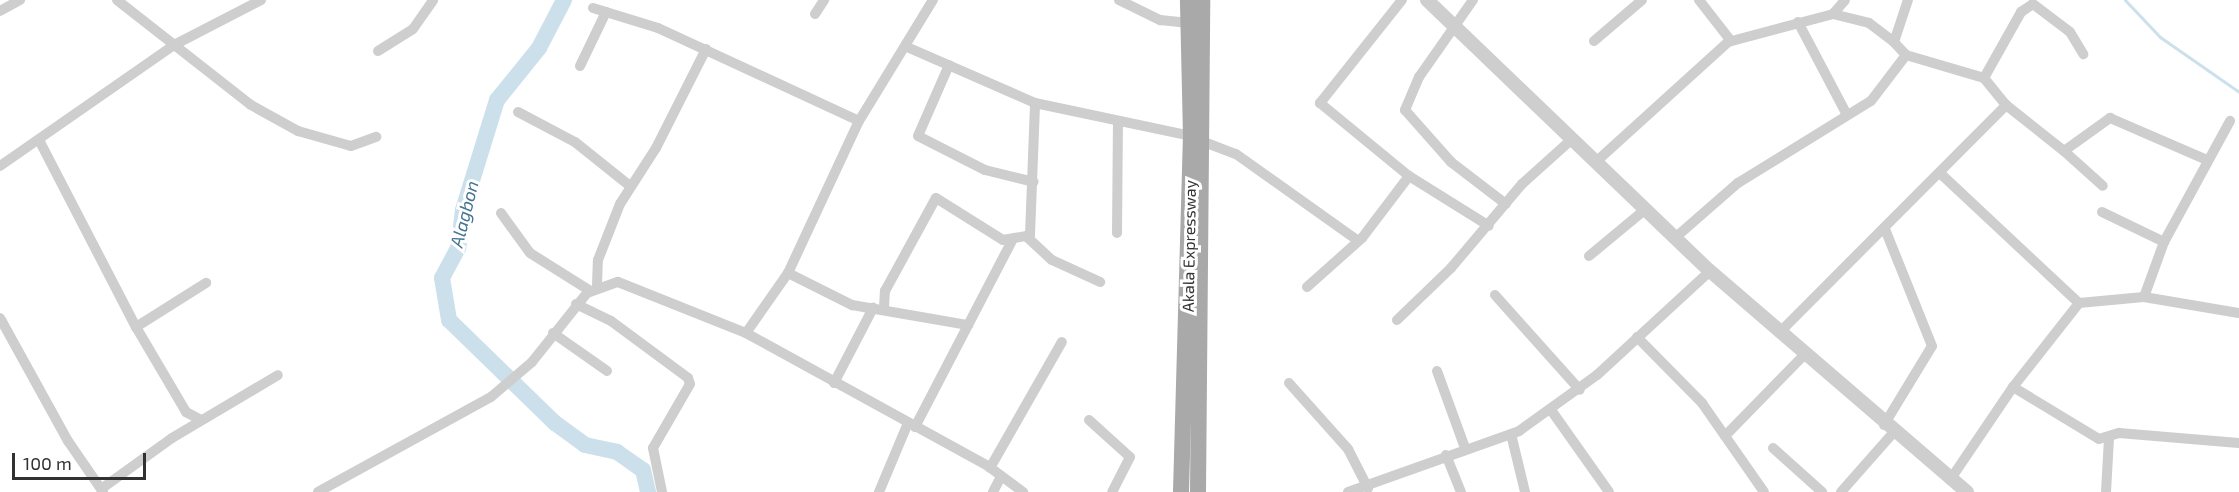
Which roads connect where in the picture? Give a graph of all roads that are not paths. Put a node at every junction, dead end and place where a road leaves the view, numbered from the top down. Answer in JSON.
{"nodes":[{"id":1,"x":20,"y":0,"type":"edge"},
{"id":2,"x":117,"y":0,"type":"edge"},
{"id":3,"x":261,"y":0,"type":"edge"},
{"id":4,"x":433,"y":0,"type":"edge"},
{"id":5,"x":824,"y":0,"type":"edge"},
{"id":6,"x":933,"y":0,"type":"edge"},
{"id":7,"x":1119,"y":0,"type":"edge"},
{"id":8,"x":1188,"y":0,"type":"edge"},
{"id":9,"x":1202,"y":0,"type":"edge"},
{"id":10,"x":1402,"y":0,"type":"edge"},
{"id":11,"x":1427,"y":0,"type":"edge"},
{"id":12,"x":1473,"y":0,"type":"edge"},
{"id":13,"x":1642,"y":0,"type":"edge"},
{"id":14,"x":1699,"y":0,"type":"edge"},
{"id":15,"x":1845,"y":0,"type":"edge"},
{"id":16,"x":1908,"y":0,"type":"edge"},
{"id":17,"x":2031,"y":2,"type":"edge"},
{"id":18,"x":593,"y":8,"type":"dead end"},
{"id":19,"x":0,"y":11,"type":"edge"},
{"id":20,"x":606,"y":12,"type":"junction"},
{"id":21,"x":1833,"y":14,"type":"junction"},
{"id":22,"x":816,"y":15,"type":"dead end"},
{"id":23,"x":1798,"y":22,"type":"junction"},
{"id":24,"x":1189,"y":23,"type":"junction"},
{"id":25,"x":1459,"y":26,"type":"junction"},
{"id":26,"x":1594,"y":41,"type":"dead end"},
{"id":27,"x":1731,"y":41,"type":"junction"},
{"id":28,"x":1894,"y":42,"type":"junction"},
{"id":29,"x":174,"y":45,"type":"junction"},
{"id":30,"x":907,"y":46,"type":"junction"},
{"id":31,"x":706,"y":49,"type":"junction"},
{"id":32,"x":378,"y":51,"type":"dead end"},
{"id":33,"x":2083,"y":54,"type":"dead end"},
{"id":34,"x":1906,"y":55,"type":"junction"},
{"id":35,"x":949,"y":65,"type":"junction"},
{"id":36,"x":580,"y":66,"type":"dead end"},
{"id":37,"x":1984,"y":78,"type":"junction"},
{"id":38,"x":1035,"y":103,"type":"junction"},
{"id":39,"x":2006,"y":105,"type":"junction"},
{"id":40,"x":518,"y":112,"type":"dead end"},
{"id":41,"x":1846,"y":115,"type":"junction"},
{"id":42,"x":859,"y":121,"type":"junction"},
{"id":43,"x":2230,"y":121,"type":"dead end"},
{"id":44,"x":1118,"y":122,"type":"junction"},
{"id":45,"x":376,"y":137,"type":"dead end"},
{"id":46,"x":1198,"y":139,"type":"junction"},
{"id":47,"x":1572,"y":139,"type":"junction"},
{"id":48,"x":39,"y":140,"type":"junction"},
{"id":49,"x":2064,"y":151,"type":"junction"},
{"id":50,"x":1598,"y":160,"type":"junction"},
{"id":51,"x":2207,"y":160,"type":"junction"},
{"id":52,"x":0,"y":166,"type":"edge"},
{"id":53,"x":1942,"y":175,"type":"junction"},
{"id":54,"x":1409,"y":176,"type":"junction"},
{"id":55,"x":1034,"y":182,"type":"junction"},
{"id":56,"x":630,"y":186,"type":"junction"},
{"id":57,"x":2103,"y":186,"type":"dead end"},
{"id":58,"x":1506,"y":204,"type":"junction"},
{"id":59,"x":1647,"y":208,"type":"junction"},
{"id":60,"x":2102,"y":212,"type":"dead end"},
{"id":61,"x":501,"y":213,"type":"dead end"},
{"id":62,"x":1490,"y":226,"type":"junction"},
{"id":63,"x":1885,"y":229,"type":"junction"},
{"id":64,"x":1117,"y":233,"type":"dead end"},
{"id":65,"x":1026,"y":236,"type":"junction"},
{"id":66,"x":1676,"y":237,"type":"junction"},
{"id":67,"x":1357,"y":240,"type":"junction"},
{"id":68,"x":1012,"y":241,"type":"junction"},
{"id":69,"x":2164,"y":242,"type":"junction"},
{"id":70,"x":1588,"y":256,"type":"dead end"},
{"id":71,"x":1710,"y":271,"type":"junction"},
{"id":72,"x":788,"y":273,"type":"junction"},
{"id":73,"x":1100,"y":282,"type":"dead end"},
{"id":74,"x":206,"y":283,"type":"dead end"},
{"id":75,"x":1308,"y":287,"type":"dead end"},
{"id":76,"x":593,"y":288,"type":"junction"},
{"id":77,"x":1495,"y":295,"type":"dead end"},
{"id":78,"x":2144,"y":297,"type":"junction"},
{"id":79,"x":2079,"y":303,"type":"junction"},
{"id":80,"x":576,"y":304,"type":"junction"},
{"id":81,"x":878,"y":308,"type":"junction"},
{"id":82,"x":2239,"y":313,"type":"edge"},
{"id":83,"x":0,"y":318,"type":"edge"},
{"id":84,"x":1397,"y":320,"type":"dead end"},
{"id":85,"x":968,"y":325,"type":"junction"},
{"id":86,"x":136,"y":327,"type":"junction"},
{"id":87,"x":553,"y":333,"type":"junction"},
{"id":88,"x":746,"y":333,"type":"junction"},
{"id":89,"x":1779,"y":333,"type":"junction"},
{"id":90,"x":1637,"y":337,"type":"junction"},
{"id":91,"x":1062,"y":342,"type":"dead end"},
{"id":92,"x":1803,"y":355,"type":"junction"},
{"id":93,"x":607,"y":371,"type":"dead end"},
{"id":94,"x":1437,"y":371,"type":"dead end"},
{"id":95,"x":278,"y":375,"type":"dead end"},
{"id":96,"x":834,"y":382,"type":"junction"},
{"id":97,"x":1289,"y":383,"type":"dead end"},
{"id":98,"x":2013,"y":387,"type":"junction"},
{"id":99,"x":1580,"y":390,"type":"junction"},
{"id":100,"x":1551,"y":410,"type":"junction"},
{"id":101,"x":186,"y":412,"type":"junction"},
{"id":102,"x":201,"y":420,"type":"junction"},
{"id":103,"x":1089,"y":420,"type":"dead end"},
{"id":104,"x":911,"y":425,"type":"junction"},
{"id":105,"x":1888,"y":429,"type":"junction"},
{"id":106,"x":180,"y":433,"type":"junction"},
{"id":107,"x":1511,"y":434,"type":"junction"},
{"id":108,"x":1725,"y":436,"type":"junction"},
{"id":109,"x":2109,"y":439,"type":"junction"},
{"id":110,"x":2239,"y":443,"type":"edge"},
{"id":111,"x":1465,"y":448,"type":"junction"},
{"id":112,"x":1773,"y":448,"type":"dead end"},
{"id":113,"x":1446,"y":455,"type":"junction"},
{"id":114,"x":990,"y":468,"type":"junction"},
{"id":115,"x":1001,"y":476,"type":"junction"},
{"id":116,"x":1950,"y":480,"type":"junction"},
{"id":117,"x":1190,"y":484,"type":"edge"},
{"id":118,"x":1368,"y":488,"type":"junction"},
{"id":119,"x":102,"y":490,"type":"edge"},
{"id":120,"x":318,"y":492,"type":"edge"},
{"id":121,"x":662,"y":492,"type":"edge"},
{"id":122,"x":879,"y":492,"type":"edge"},
{"id":123,"x":993,"y":492,"type":"edge"},
{"id":124,"x":1023,"y":492,"type":"edge"},
{"id":125,"x":1112,"y":492,"type":"edge"},
{"id":126,"x":1348,"y":492,"type":"edge"},
{"id":127,"x":1461,"y":492,"type":"edge"},
{"id":128,"x":1525,"y":492,"type":"edge"},
{"id":129,"x":1609,"y":492,"type":"edge"},
{"id":130,"x":1764,"y":492,"type":"edge"},
{"id":131,"x":1822,"y":492,"type":"edge"},
{"id":132,"x":1841,"y":492,"type":"edge"},
{"id":133,"x":1967,"y":492,"type":"edge"},
{"id":134,"x":2106,"y":492,"type":"edge"}],
"edges":[{"from":1,"to":19,"type":"street"},
{"from":2,"to":29,"type":"street"},
{"from":3,"to":29,"type":"street"},
{"from":4,"to":32,"type":"street"},
{"from":5,"to":22,"type":"street"},
{"from":6,"to":30,"type":"street"},
{"from":7,"to":24,"type":"street"},
{"from":8,"to":24,"type":"main road","name":"Akala Expressway"},
{"from":9,"to":46,"type":"main road","name":"Akala Expressway"},
{"from":10,"to":54,"type":"street"},
{"from":11,"to":25,"type":"street"},
{"from":12,"to":25,"type":"street"},
{"from":13,"to":26,"type":"street"},
{"from":14,"to":27,"type":"street"},
{"from":15,"to":21,"type":"street"},
{"from":16,"to":28,"type":"street"},
{"from":17,"to":33,"type":"street"},
{"from":17,"to":37,"type":"street"},
{"from":18,"to":20,"type":"street"},
{"from":20,"to":31,"type":"street"},
{"from":20,"to":36,"type":"street"},
{"from":21,"to":23,"type":"street"},
{"from":21,"to":28,"type":"street"},
{"from":23,"to":27,"type":"street"},
{"from":23,"to":41,"type":"street"},
{"from":24,"to":46,"type":"main road","name":"Akala Expressway"},
{"from":25,"to":47,"type":"street"},
{"from":25,"to":58,"type":"street"},
{"from":27,"to":50,"type":"street"},
{"from":28,"to":34,"type":"street"},
{"from":29,"to":45,"type":"street"},
{"from":29,"to":48,"type":"street"},
{"from":30,"to":35,"type":"street"},
{"from":30,"to":42,"type":"street"},
{"from":31,"to":42,"type":"street"},
{"from":31,"to":56,"type":"street"},
{"from":34,"to":37,"type":"street"},
{"from":34,"to":41,"type":"street"},
{"from":35,"to":38,"type":"street"},
{"from":35,"to":55,"type":"street"},
{"from":37,"to":39,"type":"street"},
{"from":38,"to":44,"type":"street"},
{"from":38,"to":55,"type":"street"},
{"from":39,"to":49,"type":"street"},
{"from":39,"to":53,"type":"street"},
{"from":40,"to":56,"type":"street"},
{"from":41,"to":66,"type":"street"},
{"from":42,"to":72,"type":"street"},
{"from":43,"to":51,"type":"street"},
{"from":44,"to":46,"type":"street"},
{"from":44,"to":64,"type":"street"},
{"from":46,"to":67,"type":"street"},
{"from":46,"to":117,"type":"main road","name":"Akala Expressway"},
{"from":47,"to":50,"type":"street"},
{"from":47,"to":58,"type":"street"},
{"from":48,"to":52,"type":"street"},
{"from":48,"to":86,"type":"street"},
{"from":49,"to":51,"type":"street"},
{"from":49,"to":57,"type":"street"},
{"from":50,"to":59,"type":"street"},
{"from":51,"to":69,"type":"street"},
{"from":53,"to":63,"type":"street"},
{"from":53,"to":79,"type":"street"},
{"from":54,"to":62,"type":"street"},
{"from":54,"to":67,"type":"street"},
{"from":55,"to":65,"type":"street"},
{"from":56,"to":76,"type":"street"},
{"from":58,"to":62,"type":"street"},
{"from":59,"to":66,"type":"street"},
{"from":59,"to":70,"type":"street"},
{"from":60,"to":69,"type":"street"},
{"from":61,"to":76,"type":"street"},
{"from":62,"to":84,"type":"street"},
{"from":63,"to":89,"type":"street"},
{"from":63,"to":105,"type":"street"},
{"from":65,"to":68,"type":"street"},
{"from":65,"to":73,"type":"street"},
{"from":66,"to":71,"type":"street"},
{"from":67,"to":75,"type":"street"},
{"from":68,"to":81,"type":"street"},
{"from":68,"to":85,"type":"street"},
{"from":69,"to":78,"type":"street"},
{"from":71,"to":89,"type":"street"},
{"from":71,"to":90,"type":"street"},
{"from":72,"to":81,"type":"street"},
{"from":72,"to":88,"type":"street"},
{"from":74,"to":86,"type":"street"},
{"from":76,"to":80,"type":"street"},
{"from":76,"to":88,"type":"street"},
{"from":77,"to":99,"type":"street"},
{"from":78,"to":79,"type":"street"},
{"from":78,"to":82,"type":"street"},
{"from":79,"to":98,"type":"street"},
{"from":80,"to":87,"type":"street"},
{"from":80,"to":121,"type":"street"},
{"from":81,"to":85,"type":"street"},
{"from":81,"to":96,"type":"street"},
{"from":83,"to":119,"type":"street"},
{"from":85,"to":104,"type":"street"},
{"from":86,"to":101,"type":"street"},
{"from":87,"to":93,"type":"street"},
{"from":87,"to":120,"type":"street"},
{"from":88,"to":96,"type":"street"},
{"from":89,"to":92,"type":"street"},
{"from":90,"to":99,"type":"street"},
{"from":90,"to":108,"type":"street"},
{"from":91,"to":114,"type":"street"},
{"from":92,"to":105,"type":"street"},
{"from":92,"to":108,"type":"street"},
{"from":94,"to":111,"type":"street"},
{"from":95,"to":102,"type":"street"},
{"from":96,"to":104,"type":"street"},
{"from":97,"to":118,"type":"street"},
{"from":98,"to":109,"type":"street"},
{"from":98,"to":116,"type":"street"},
{"from":99,"to":100,"type":"street"},
{"from":100,"to":107,"type":"street"},
{"from":100,"to":129,"type":"street"},
{"from":101,"to":102,"type":"street"},
{"from":101,"to":106,"type":"street"},
{"from":102,"to":106,"type":"street"},
{"from":103,"to":125,"type":"street"},
{"from":104,"to":114,"type":"street"},
{"from":104,"to":122,"type":"street"},
{"from":105,"to":116,"type":"street"},
{"from":105,"to":132,"type":"street"},
{"from":106,"to":119,"type":"street"},
{"from":107,"to":111,"type":"street"},
{"from":107,"to":128,"type":"street"},
{"from":108,"to":130,"type":"street"},
{"from":109,"to":110,"type":"street"},
{"from":109,"to":134,"type":"street"},
{"from":111,"to":113,"type":"street"},
{"from":112,"to":131,"type":"street"},
{"from":113,"to":118,"type":"street"},
{"from":113,"to":127,"type":"street"},
{"from":114,"to":115,"type":"street"},
{"from":115,"to":123,"type":"street"},
{"from":115,"to":124,"type":"street"},
{"from":116,"to":133,"type":"street"},
{"from":118,"to":126,"type":"street"}]}
